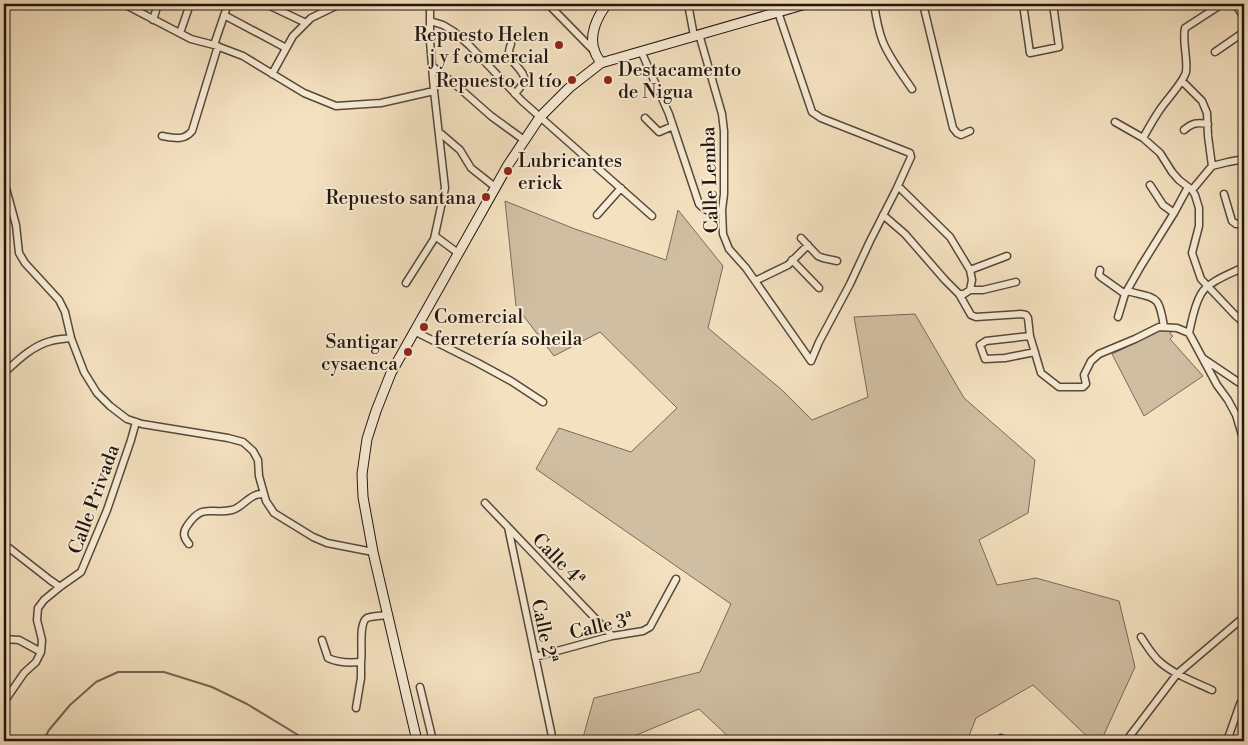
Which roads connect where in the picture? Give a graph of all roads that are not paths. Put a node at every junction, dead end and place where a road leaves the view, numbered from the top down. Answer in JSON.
{"nodes":[{"id":1,"x":125,"y":4,"type":"edge"},
{"id":2,"x":158,"y":4,"type":"edge"},
{"id":3,"x":190,"y":4,"type":"edge"},
{"id":4,"x":228,"y":4,"type":"edge"},
{"id":5,"x":266,"y":4,"type":"edge"},
{"id":6,"x":340,"y":4,"type":"edge"},
{"id":7,"x":430,"y":4,"type":"edge"},
{"id":8,"x":548,"y":4,"type":"edge"},
{"id":9,"x":606,"y":4,"type":"edge"},
{"id":10,"x":688,"y":4,"type":"edge"},
{"id":11,"x":806,"y":4,"type":"edge"},
{"id":12,"x":874,"y":4,"type":"edge"},
{"id":13,"x":923,"y":4,"type":"edge"},
{"id":14,"x":1023,"y":4,"type":"edge"},
{"id":15,"x":1052,"y":4,"type":"edge"},
{"id":16,"x":1222,"y":4,"type":"edge"},
{"id":17,"x":1235,"y":4,"type":"edge"},
{"id":18,"x":778,"y":12,"type":"junction"},
{"id":19,"x":224,"y":15,"type":"junction"},
{"id":20,"x":1244,"y":17,"type":"edge"},
{"id":21,"x":153,"y":20,"type":"junction"},
{"id":22,"x":430,"y":21,"type":"junction"},
{"id":23,"x":306,"y":23,"type":"junction"},
{"id":24,"x":1244,"y":32,"type":"edge"},
{"id":25,"x":180,"y":33,"type":"junction"},
{"id":26,"x":697,"y":35,"type":"junction"},
{"id":27,"x":511,"y":44,"type":"dead end"},
{"id":28,"x":216,"y":46,"type":"junction"},
{"id":29,"x":286,"y":48,"type":"junction"},
{"id":30,"x":594,"y":51,"type":"junction"},
{"id":31,"x":641,"y":51,"type":"junction"},
{"id":32,"x":1215,"y":52,"type":"dead end"},
{"id":33,"x":601,"y":63,"type":"junction"},
{"id":34,"x":432,"y":66,"type":"junction"},
{"id":35,"x":272,"y":74,"type":"junction"},
{"id":36,"x":1182,"y":81,"type":"junction"},
{"id":37,"x":912,"y":89,"type":"dead end"},
{"id":38,"x":434,"y":91,"type":"junction"},
{"id":39,"x":515,"y":94,"type":"junction"},
{"id":40,"x":540,"y":117,"type":"junction"},
{"id":41,"x":645,"y":118,"type":"dead end"},
{"id":42,"x":1115,"y":122,"type":"dead end"},
{"id":43,"x":1208,"y":124,"type":"junction"},
{"id":44,"x":673,"y":126,"type":"junction"},
{"id":45,"x":1184,"y":130,"type":"dead end"},
{"id":46,"x":970,"y":131,"type":"dead end"},
{"id":47,"x":439,"y":132,"type":"junction"},
{"id":48,"x":162,"y":136,"type":"dead end"},
{"id":49,"x":1143,"y":138,"type":"junction"},
{"id":50,"x":524,"y":140,"type":"junction"},
{"id":51,"x":1244,"y":159,"type":"edge"},
{"id":52,"x":1212,"y":166,"type":"junction"},
{"id":53,"x":4,"y":181,"type":"edge"},
{"id":54,"x":1150,"y":185,"type":"dead end"},
{"id":55,"x":898,"y":186,"type":"junction"},
{"id":56,"x":496,"y":187,"type":"junction"},
{"id":57,"x":621,"y":188,"type":"junction"},
{"id":58,"x":1190,"y":188,"type":"junction"},
{"id":59,"x":1224,"y":194,"type":"dead end"},
{"id":60,"x":722,"y":210,"type":"junction"},
{"id":61,"x":1174,"y":213,"type":"junction"},
{"id":62,"x":883,"y":215,"type":"junction"},
{"id":63,"x":597,"y":216,"type":"dead end"},
{"id":64,"x":652,"y":216,"type":"dead end"},
{"id":65,"x":1244,"y":224,"type":"edge"},
{"id":66,"x":435,"y":236,"type":"junction"},
{"id":67,"x":801,"y":238,"type":"dead end"},
{"id":68,"x":808,"y":244,"type":"junction"},
{"id":69,"x":458,"y":253,"type":"junction"},
{"id":70,"x":1007,"y":256,"type":"dead end"},
{"id":71,"x":792,"y":260,"type":"junction"},
{"id":72,"x":837,"y":261,"type":"dead end"},
{"id":73,"x":1242,"y":268,"type":"edge"},
{"id":74,"x":970,"y":270,"type":"junction"},
{"id":75,"x":1100,"y":270,"type":"dead end"},
{"id":76,"x":1244,"y":277,"type":"edge"},
{"id":77,"x":755,"y":281,"type":"junction"},
{"id":78,"x":1016,"y":282,"type":"dead end"},
{"id":79,"x":406,"y":283,"type":"dead end"},
{"id":80,"x":1208,"y":286,"type":"junction"},
{"id":81,"x":819,"y":288,"type":"dead end"},
{"id":82,"x":970,"y":290,"type":"junction"},
{"id":83,"x":1126,"y":292,"type":"junction"},
{"id":84,"x":959,"y":294,"type":"junction"},
{"id":85,"x":1118,"y":317,"type":"dead end"},
{"id":86,"x":1244,"y":323,"type":"edge"},
{"id":87,"x":1164,"y":327,"type":"junction"},
{"id":88,"x":414,"y":332,"type":"junction"},
{"id":89,"x":1189,"y":333,"type":"junction"},
{"id":90,"x":1030,"y":336,"type":"junction"},
{"id":91,"x":71,"y":338,"type":"junction"},
{"id":92,"x":1035,"y":352,"type":"junction"},
{"id":93,"x":1203,"y":358,"type":"junction"},
{"id":94,"x":4,"y":373,"type":"edge"},
{"id":95,"x":1244,"y":386,"type":"edge"},
{"id":96,"x":543,"y":402,"type":"dead end"},
{"id":97,"x":136,"y":422,"type":"junction"},
{"id":98,"x":1244,"y":442,"type":"edge"},
{"id":99,"x":264,"y":494,"type":"junction"},
{"id":100,"x":485,"y":502,"type":"dead end"},
{"id":101,"x":508,"y":527,"type":"junction"},
{"id":102,"x":4,"y":544,"type":"edge"},
{"id":103,"x":189,"y":544,"type":"dead end"},
{"id":104,"x":373,"y":552,"type":"junction"},
{"id":105,"x":676,"y":579,"type":"dead end"},
{"id":106,"x":60,"y":587,"type":"junction"},
{"id":107,"x":387,"y":615,"type":"junction"},
{"id":108,"x":1244,"y":618,"type":"edge"},
{"id":109,"x":612,"y":636,"type":"junction"},
{"id":110,"x":1141,"y":637,"type":"dead end"},
{"id":111,"x":4,"y":639,"type":"edge"},
{"id":112,"x":322,"y":640,"type":"dead end"},
{"id":113,"x":41,"y":652,"type":"junction"},
{"id":114,"x":535,"y":657,"type":"junction"},
{"id":115,"x":362,"y":662,"type":"junction"},
{"id":116,"x":1177,"y":674,"type":"junction"},
{"id":117,"x":420,"y":687,"type":"dead end"},
{"id":118,"x":1212,"y":690,"type":"dead end"},
{"id":119,"x":1244,"y":697,"type":"edge"},
{"id":120,"x":4,"y":702,"type":"edge"},
{"id":121,"x":356,"y":708,"type":"dead end"},
{"id":122,"x":417,"y":741,"type":"edge"},
{"id":123,"x":433,"y":741,"type":"edge"},
{"id":124,"x":553,"y":741,"type":"edge"},
{"id":125,"x":1126,"y":741,"type":"edge"},
{"id":126,"x":1227,"y":741,"type":"edge"}],
"edges":[{"from":1,"to":21,"type":"street"},
{"from":2,"to":21,"type":"street"},
{"from":3,"to":25,"type":"street"},
{"from":4,"to":19,"type":"street"},
{"from":5,"to":23,"type":"street"},
{"from":6,"to":23,"type":"street"},
{"from":7,"to":22,"type":"street"},
{"from":8,"to":30,"type":"street"},
{"from":9,"to":30,"type":"street"},
{"from":10,"to":26,"type":"street","name":"Calle Lemba"},
{"from":11,"to":18,"type":"street"},
{"from":12,"to":37,"type":"street"},
{"from":13,"to":46,"type":"street"},
{"from":14,"to":15,"type":"street"},
{"from":16,"to":36,"type":"street"},
{"from":17,"to":20,"type":"street"},
{"from":18,"to":26,"type":"street"},
{"from":18,"to":55,"type":"street"},
{"from":19,"to":28,"type":"street"},
{"from":19,"to":29,"type":"street"},
{"from":21,"to":25,"type":"street"},
{"from":22,"to":34,"type":"street"},
{"from":22,"to":39,"type":"street"},
{"from":23,"to":29,"type":"street"},
{"from":24,"to":32,"type":"street"},
{"from":25,"to":28,"type":"street"},
{"from":26,"to":31,"type":"street"},
{"from":26,"to":60,"type":"street","name":"Calle Lemba"},
{"from":27,"to":39,"type":"street"},
{"from":28,"to":35,"type":"street"},
{"from":28,"to":48,"type":"street"},
{"from":29,"to":35,"type":"street"},
{"from":30,"to":33,"type":"street"},
{"from":31,"to":33,"type":"street"},
{"from":31,"to":44,"type":"street"},
{"from":33,"to":40,"type":"street"},
{"from":34,"to":38,"type":"street"},
{"from":34,"to":50,"type":"street"},
{"from":35,"to":38,"type":"street"},
{"from":36,"to":43,"type":"street"},
{"from":36,"to":49,"type":"street"},
{"from":38,"to":47,"type":"street"},
{"from":39,"to":40,"type":"street"},
{"from":40,"to":50,"type":"street"},
{"from":40,"to":57,"type":"street"},
{"from":41,"to":44,"type":"street"},
{"from":42,"to":49,"type":"street"},
{"from":43,"to":45,"type":"street"},
{"from":43,"to":52,"type":"street"},
{"from":44,"to":60,"type":"street"},
{"from":47,"to":56,"type":"street"},
{"from":47,"to":66,"type":"street"},
{"from":49,"to":58,"type":"street"},
{"from":50,"to":56,"type":"street"},
{"from":51,"to":52,"type":"street"},
{"from":52,"to":58,"type":"street"},
{"from":53,"to":91,"type":"street"},
{"from":54,"to":61,"type":"street"},
{"from":55,"to":62,"type":"street"},
{"from":55,"to":74,"type":"street"},
{"from":56,"to":69,"type":"street"},
{"from":57,"to":63,"type":"street"},
{"from":57,"to":64,"type":"street"},
{"from":58,"to":61,"type":"street"},
{"from":58,"to":80,"type":"street"},
{"from":59,"to":65,"type":"street"},
{"from":60,"to":77,"type":"street","name":"Calle Lemba"},
{"from":61,"to":83,"type":"street"},
{"from":62,"to":77,"type":"street","name":"Calle Lemba"},
{"from":62,"to":84,"type":"street"},
{"from":66,"to":69,"type":"street"},
{"from":66,"to":79,"type":"street"},
{"from":67,"to":68,"type":"street"},
{"from":68,"to":71,"type":"street"},
{"from":68,"to":72,"type":"street"},
{"from":69,"to":88,"type":"street"},
{"from":70,"to":74,"type":"street"},
{"from":71,"to":77,"type":"street"},
{"from":71,"to":81,"type":"street"},
{"from":73,"to":76,"type":"street"},
{"from":73,"to":80,"type":"street"},
{"from":74,"to":82,"type":"street"},
{"from":75,"to":83,"type":"street"},
{"from":78,"to":82,"type":"street"},
{"from":80,"to":86,"type":"street"},
{"from":80,"to":89,"type":"street"},
{"from":82,"to":84,"type":"street"},
{"from":83,"to":85,"type":"street"},
{"from":83,"to":87,"type":"street"},
{"from":84,"to":90,"type":"street"},
{"from":87,"to":89,"type":"street"},
{"from":87,"to":92,"type":"street"},
{"from":88,"to":96,"type":"street"},
{"from":88,"to":104,"type":"street"},
{"from":89,"to":93,"type":"street"},
{"from":90,"to":92,"type":"street"},
{"from":90,"to":92,"type":"street"},
{"from":91,"to":94,"type":"street"},
{"from":91,"to":97,"type":"street"},
{"from":93,"to":95,"type":"street"},
{"from":93,"to":98,"type":"street"},
{"from":97,"to":99,"type":"street"},
{"from":97,"to":106,"type":"street","name":"Calle Privada"},
{"from":99,"to":103,"type":"street"},
{"from":99,"to":104,"type":"street"},
{"from":100,"to":101,"type":"street","name":"Calle 4ª"},
{"from":101,"to":109,"type":"street","name":"Calle 4ª"},
{"from":101,"to":114,"type":"street","name":"Calle 2ª"},
{"from":102,"to":106,"type":"street"},
{"from":104,"to":107,"type":"street"},
{"from":105,"to":109,"type":"street","name":"Calle 3ª"},
{"from":106,"to":113,"type":"street","name":"Calle Privada"},
{"from":107,"to":115,"type":"street"},
{"from":107,"to":122,"type":"street"},
{"from":108,"to":116,"type":"street"},
{"from":109,"to":114,"type":"street","name":"Calle 3ª"},
{"from":110,"to":116,"type":"street"},
{"from":111,"to":113,"type":"street"},
{"from":112,"to":115,"type":"street"},
{"from":113,"to":120,"type":"street"},
{"from":114,"to":124,"type":"street","name":"Calle 2ª"},
{"from":115,"to":121,"type":"street"},
{"from":116,"to":118,"type":"street"},
{"from":116,"to":125,"type":"street"},
{"from":117,"to":123,"type":"street"},
{"from":119,"to":126,"type":"street"}]}
